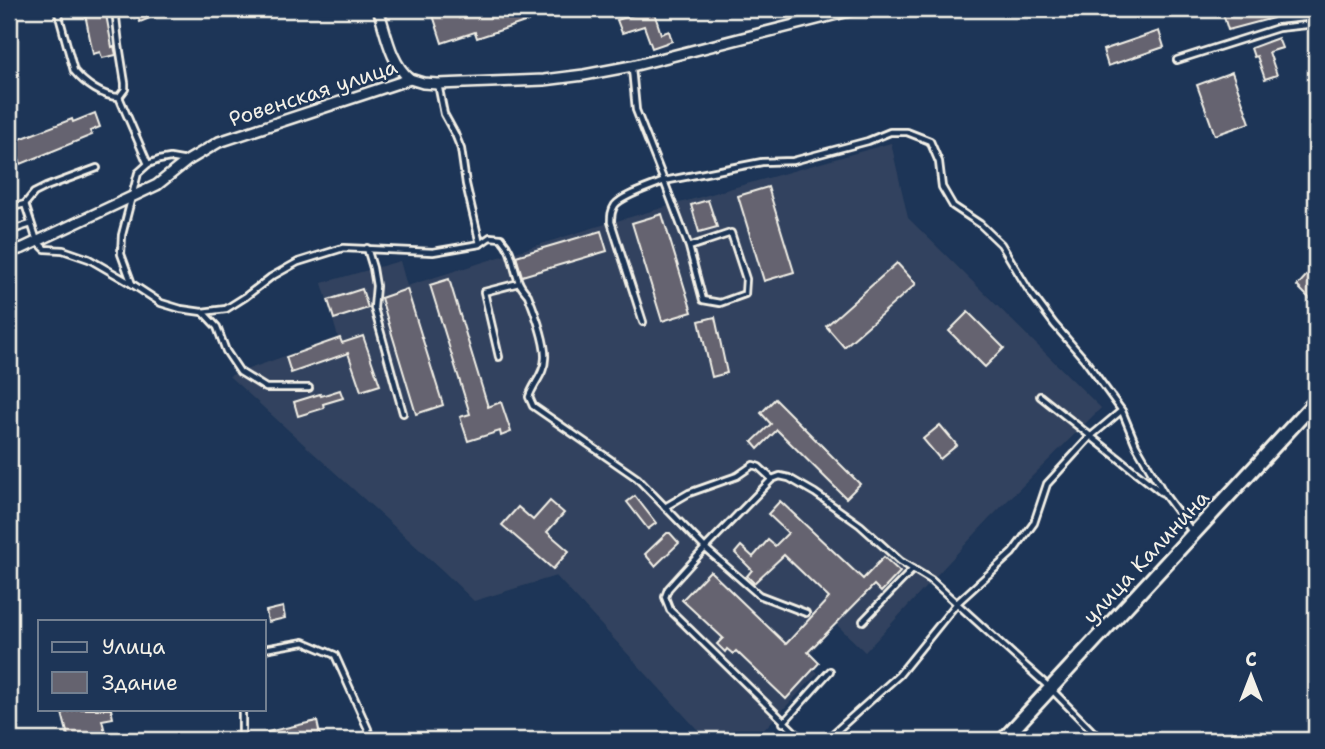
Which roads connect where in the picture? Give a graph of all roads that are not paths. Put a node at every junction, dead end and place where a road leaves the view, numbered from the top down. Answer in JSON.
{"nodes":[{"id":1,"x":57,"y":9,"type":"edge"},
{"id":2,"x":116,"y":9,"type":"edge"},
{"id":3,"x":378,"y":9,"type":"edge"},
{"id":4,"x":858,"y":9,"type":"edge"},
{"id":5,"x":1316,"y":24,"type":"edge"},
{"id":6,"x":1177,"y":60,"type":"dead end"},
{"id":7,"x":632,"y":66,"type":"junction"},
{"id":8,"x":410,"y":79,"type":"junction"},
{"id":9,"x":438,"y":84,"type":"junction"},
{"id":10,"x":119,"y":97,"type":"junction"},
{"id":11,"x":187,"y":161,"type":"junction"},
{"id":12,"x":148,"y":164,"type":"junction"},
{"id":13,"x":97,"y":168,"type":"dead end"},
{"id":14,"x":664,"y":181,"type":"junction"},
{"id":15,"x":131,"y":198,"type":"junction"},
{"id":16,"x":24,"y":204,"type":"junction"},
{"id":17,"x":9,"y":208,"type":"edge"},
{"id":18,"x":31,"y":224,"type":"junction"},
{"id":19,"x":9,"y":231,"type":"edge"},
{"id":20,"x":37,"y":241,"type":"junction"},
{"id":21,"x":480,"y":244,"type":"junction"},
{"id":22,"x":689,"y":247,"type":"junction"},
{"id":23,"x":367,"y":248,"type":"junction"},
{"id":24,"x":9,"y":252,"type":"edge"},
{"id":25,"x":519,"y":283,"type":"junction"},
{"id":26,"x":132,"y":284,"type":"junction"},
{"id":27,"x":202,"y":312,"type":"junction"},
{"id":28,"x":643,"y":322,"type":"dead end"},
{"id":29,"x":499,"y":357,"type":"dead end"},
{"id":30,"x":309,"y":388,"type":"dead end"},
{"id":31,"x":1040,"y":396,"type":"dead end"},
{"id":32,"x":1316,"y":401,"type":"edge"},
{"id":33,"x":1122,"y":411,"type":"junction"},
{"id":34,"x":403,"y":413,"type":"dead end"},
{"id":35,"x":1090,"y":437,"type":"junction"},
{"id":36,"x":772,"y":479,"type":"junction"},
{"id":37,"x":1165,"y":495,"type":"junction"},
{"id":38,"x":665,"y":507,"type":"junction"},
{"id":39,"x":1194,"y":533,"type":"junction"},
{"id":40,"x":705,"y":548,"type":"junction"},
{"id":41,"x":913,"y":569,"type":"junction"},
{"id":42,"x":957,"y":603,"type":"junction"},
{"id":43,"x":806,"y":613,"type":"dead end"},
{"id":44,"x":863,"y":621,"type":"dead end"},
{"id":45,"x":266,"y":649,"type":"edge"},
{"id":46,"x":830,"y":671,"type":"dead end"},
{"id":47,"x":1051,"y":689,"type":"junction"},
{"id":48,"x":242,"y":710,"type":"edge"},
{"id":49,"x":783,"y":723,"type":"junction"},
{"id":50,"x":242,"y":740,"type":"edge"},
{"id":51,"x":370,"y":740,"type":"edge"},
{"id":52,"x":803,"y":740,"type":"edge"},
{"id":53,"x":826,"y":740,"type":"edge"},
{"id":54,"x":1003,"y":740,"type":"edge"},
{"id":55,"x":1101,"y":740,"type":"edge"}],
"edges":[{"from":1,"to":10,"type":"lane"},
{"from":2,"to":10,"type":"lane"},
{"from":3,"to":8,"type":"street"},
{"from":4,"to":7,"type":"street","name":"Ровенская улица"},
{"from":5,"to":6,"type":"lane"},
{"from":7,"to":9,"type":"street","name":"Ровенская улица"},
{"from":7,"to":14,"type":"lane"},
{"from":8,"to":9,"type":"street","name":"Ровенская улица"},
{"from":8,"to":11,"type":"street","name":"Ровенская улица"},
{"from":9,"to":21,"type":"lane"},
{"from":10,"to":12,"type":"lane"},
{"from":11,"to":12,"type":"lane"},
{"from":11,"to":15,"type":"street","name":"Ровенская улица"},
{"from":12,"to":15,"type":"lane"},
{"from":13,"to":16,"type":"lane"},
{"from":14,"to":22,"type":"lane"},
{"from":14,"to":28,"type":"lane"},
{"from":14,"to":33,"type":"lane"},
{"from":15,"to":20,"type":"street","name":"Ровенская улица"},
{"from":15,"to":26,"type":"lane"},
{"from":16,"to":17,"type":"lane"},
{"from":16,"to":18,"type":"lane"},
{"from":18,"to":19,"type":"lane"},
{"from":18,"to":20,"type":"lane"},
{"from":20,"to":24,"type":"street","name":"Ровенская улица"},
{"from":20,"to":26,"type":"lane"},
{"from":21,"to":23,"type":"lane"},
{"from":21,"to":25,"type":"lane"},
{"from":22,"to":22,"type":"lane"},
{"from":23,"to":27,"type":"lane"},
{"from":23,"to":34,"type":"lane"},
{"from":25,"to":29,"type":"lane"},
{"from":25,"to":38,"type":"lane"},
{"from":26,"to":27,"type":"lane"},
{"from":27,"to":30,"type":"lane"},
{"from":31,"to":35,"type":"lane"},
{"from":32,"to":39,"type":"main road","name":"улица Калинина"},
{"from":33,"to":35,"type":"lane"},
{"from":33,"to":37,"type":"lane"},
{"from":35,"to":37,"type":"lane"},
{"from":35,"to":42,"type":"lane"},
{"from":36,"to":38,"type":"lane"},
{"from":36,"to":40,"type":"lane"},
{"from":36,"to":41,"type":"lane"},
{"from":37,"to":39,"type":"lane"},
{"from":38,"to":40,"type":"lane"},
{"from":39,"to":47,"type":"main road","name":"улица Калинина"},
{"from":40,"to":43,"type":"lane"},
{"from":40,"to":49,"type":"lane"},
{"from":41,"to":42,"type":"lane"},
{"from":41,"to":44,"type":"lane"},
{"from":42,"to":47,"type":"lane"},
{"from":42,"to":53,"type":"lane"},
{"from":45,"to":51,"type":"lane"},
{"from":46,"to":49,"type":"lane"},
{"from":47,"to":54,"type":"main road","name":"улица Калинина"},
{"from":47,"to":55,"type":"lane"},
{"from":48,"to":50,"type":"lane"},
{"from":49,"to":52,"type":"lane"}]}
